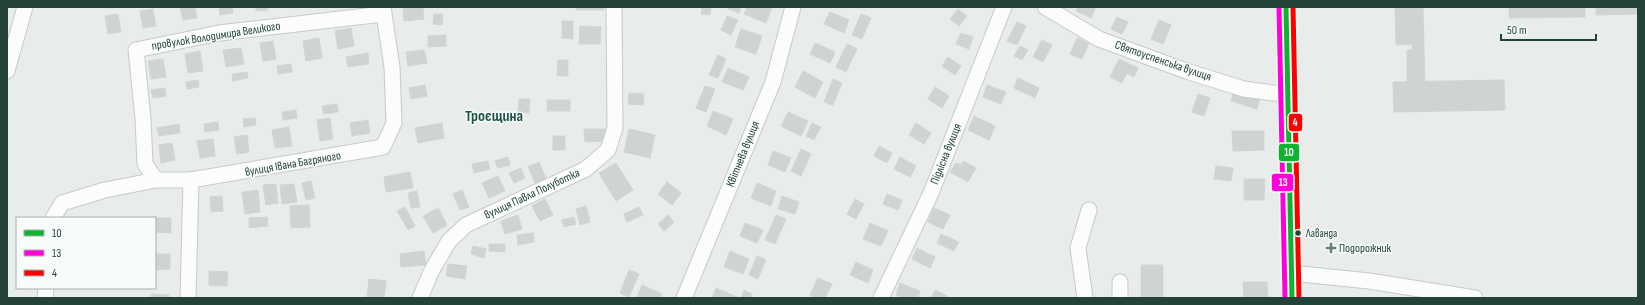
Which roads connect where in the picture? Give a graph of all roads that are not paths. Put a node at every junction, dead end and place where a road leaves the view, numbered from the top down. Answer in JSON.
{"nodes":[{"id":1,"x":25,"y":7,"type":"edge"},
{"id":2,"x":614,"y":7,"type":"edge"},
{"id":3,"x":793,"y":7,"type":"edge"},
{"id":4,"x":1004,"y":7,"type":"edge"},
{"id":5,"x":1045,"y":7,"type":"edge"},
{"id":6,"x":1286,"y":7,"type":"edge"},
{"id":7,"x":383,"y":10,"type":"edge"},
{"id":8,"x":7,"y":71,"type":"edge"},
{"id":9,"x":1288,"y":95,"type":"junction"},
{"id":10,"x":156,"y":180,"type":"junction"},
{"id":11,"x":191,"y":180,"type":"junction"},
{"id":12,"x":1089,"y":210,"type":"dead end"},
{"id":13,"x":54,"y":217,"type":"edge"},
{"id":14,"x":1292,"y":273,"type":"junction"},
{"id":15,"x":1120,"y":282,"type":"dead end"},
{"id":16,"x":188,"y":298,"type":"edge"},
{"id":17,"x":420,"y":298,"type":"edge"},
{"id":18,"x":684,"y":298,"type":"edge"},
{"id":19,"x":881,"y":298,"type":"edge"},
{"id":20,"x":1085,"y":298,"type":"edge"},
{"id":21,"x":1120,"y":298,"type":"edge"},
{"id":22,"x":1292,"y":298,"type":"edge"},
{"id":23,"x":1475,"y":298,"type":"edge"}],
"edges":[{"from":1,"to":8,"type":"street"},
{"from":2,"to":17,"type":"street","name":"вулиця Павла Полуботка"},
{"from":3,"to":18,"type":"street","name":"Квітнева вулиця"},
{"from":4,"to":19,"type":"street","name":"Підлісна вулиця"},
{"from":5,"to":9,"type":"street","name":"Святоуспенська вулиця"},
{"from":6,"to":9,"type":"main road"},
{"from":7,"to":10,"type":"street","name":"провулок Володимира Великого"},
{"from":7,"to":11,"type":"street","name":"вулиця Івана Багряного"},
{"from":9,"to":14,"type":"main road"},
{"from":10,"to":11,"type":"street","name":"вулиця Івана Багряного"},
{"from":10,"to":13,"type":"street","name":"вулиця Івана Багряного"},
{"from":11,"to":16,"type":"street"},
{"from":12,"to":20,"type":"street"},
{"from":14,"to":22,"type":"main road"},
{"from":14,"to":23,"type":"street"},
{"from":15,"to":21,"type":"street"}]}
